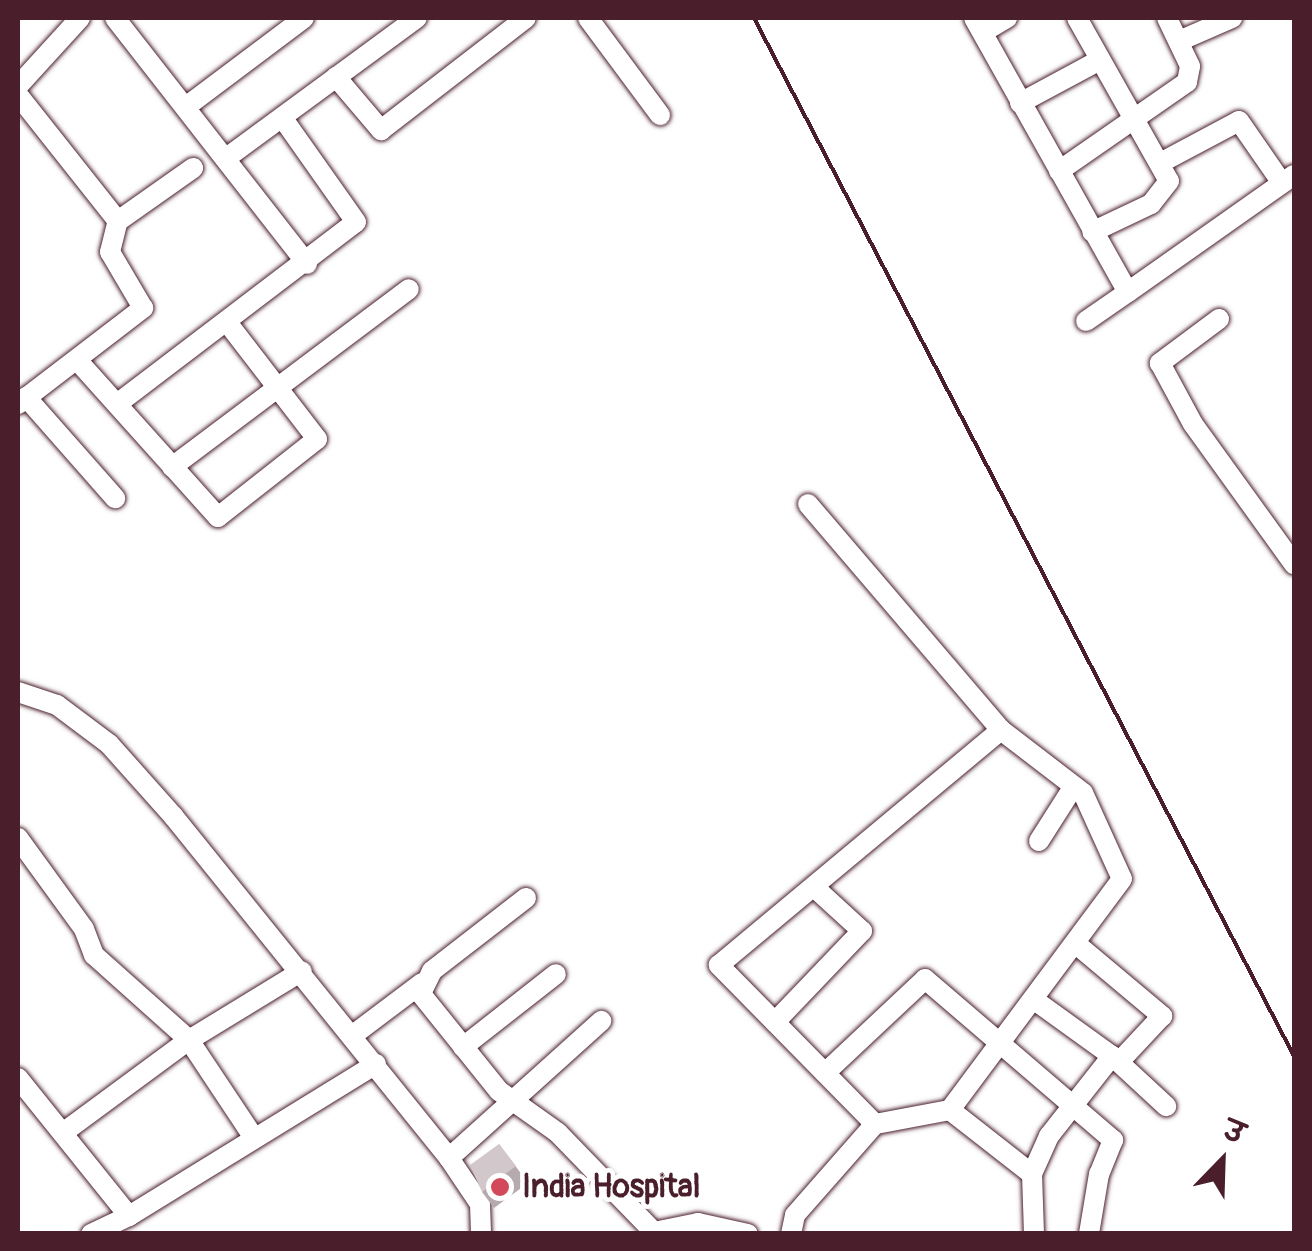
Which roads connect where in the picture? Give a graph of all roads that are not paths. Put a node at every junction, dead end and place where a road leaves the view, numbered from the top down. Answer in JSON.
{"nodes":[{"id":1,"x":80,"y":18,"type":"edge"},
{"id":2,"x":115,"y":18,"type":"edge"},
{"id":3,"x":304,"y":18,"type":"edge"},
{"id":4,"x":417,"y":18,"type":"edge"},
{"id":5,"x":526,"y":18,"type":"edge"},
{"id":6,"x":588,"y":18,"type":"edge"},
{"id":7,"x":1008,"y":18,"type":"edge"},
{"id":8,"x":1076,"y":18,"type":"edge"},
{"id":9,"x":1167,"y":18,"type":"edge"},
{"id":10,"x":1232,"y":18,"type":"edge"},
{"id":11,"x":979,"y":24,"type":"edge"},
{"id":12,"x":1180,"y":40,"type":"junction"},
{"id":13,"x":1100,"y":60,"type":"junction"},
{"id":14,"x":336,"y":78,"type":"junction"},
{"id":15,"x":18,"y":86,"type":"edge"},
{"id":16,"x":18,"y":95,"type":"edge"},
{"id":17,"x":1020,"y":103,"type":"junction"},
{"id":18,"x":188,"y":106,"type":"junction"},
{"id":19,"x":660,"y":114,"type":"dead end"},
{"id":20,"x":282,"y":117,"type":"junction"},
{"id":21,"x":1134,"y":120,"type":"junction"},
{"id":22,"x":229,"y":156,"type":"junction"},
{"id":23,"x":1162,"y":162,"type":"junction"},
{"id":24,"x":192,"y":168,"type":"dead end"},
{"id":25,"x":1059,"y":172,"type":"junction"},
{"id":26,"x":1288,"y":178,"type":"edge"},
{"id":27,"x":118,"y":221,"type":"junction"},
{"id":28,"x":1092,"y":232,"type":"junction"},
{"id":29,"x":306,"y":264,"type":"junction"},
{"id":30,"x":410,"y":289,"type":"dead end"},
{"id":31,"x":1128,"y":292,"type":"junction"},
{"id":32,"x":1219,"y":319,"type":"dead end"},
{"id":33,"x":1086,"y":321,"type":"dead end"},
{"id":34,"x":227,"y":322,"type":"junction"},
{"id":35,"x":77,"y":360,"type":"junction"},
{"id":36,"x":281,"y":385,"type":"junction"},
{"id":37,"x":22,"y":400,"type":"edge"},
{"id":38,"x":116,"y":404,"type":"junction"},
{"id":39,"x":172,"y":467,"type":"junction"},
{"id":40,"x":115,"y":498,"type":"dead end"},
{"id":41,"x":808,"y":504,"type":"dead end"},
{"id":42,"x":1294,"y":564,"type":"edge"},
{"id":43,"x":18,"y":692,"type":"edge"},
{"id":44,"x":1001,"y":730,"type":"junction"},
{"id":45,"x":1074,"y":786,"type":"junction"},
{"id":46,"x":18,"y":838,"type":"edge"},
{"id":47,"x":1039,"y":840,"type":"dead end"},
{"id":48,"x":36,"y":864,"type":"junction"},
{"id":49,"x":18,"y":880,"type":"edge"},
{"id":50,"x":814,"y":887,"type":"junction"},
{"id":51,"x":526,"y":898,"type":"dead end"},
{"id":52,"x":1075,"y":943,"type":"junction"},
{"id":53,"x":302,"y":971,"type":"junction"},
{"id":54,"x":556,"y":974,"type":"dead end"},
{"id":55,"x":422,"y":983,"type":"junction"},
{"id":56,"x":1033,"y":999,"type":"junction"},
{"id":57,"x":602,"y":1021,"type":"dead end"},
{"id":58,"x":775,"y":1022,"type":"junction"},
{"id":59,"x":353,"y":1035,"type":"junction"},
{"id":60,"x":189,"y":1040,"type":"junction"},
{"id":61,"x":1002,"y":1040,"type":"junction"},
{"id":62,"x":462,"y":1047,"type":"junction"},
{"id":63,"x":1116,"y":1059,"type":"junction"},
{"id":64,"x":376,"y":1064,"type":"junction"},
{"id":65,"x":825,"y":1073,"type":"junction"},
{"id":66,"x":18,"y":1078,"type":"edge"},
{"id":67,"x":512,"y":1098,"type":"junction"},
{"id":68,"x":1072,"y":1106,"type":"junction"},
{"id":69,"x":1166,"y":1106,"type":"dead end"},
{"id":70,"x":950,"y":1110,"type":"junction"},
{"id":71,"x":875,"y":1124,"type":"junction"},
{"id":72,"x":64,"y":1132,"type":"junction"},
{"id":73,"x":254,"y":1138,"type":"junction"},
{"id":74,"x":450,"y":1158,"type":"junction"},
{"id":75,"x":1032,"y":1174,"type":"junction"},
{"id":76,"x":128,"y":1216,"type":"junction"},
{"id":77,"x":91,"y":1234,"type":"edge"},
{"id":78,"x":481,"y":1234,"type":"edge"},
{"id":79,"x":748,"y":1234,"type":"edge"},
{"id":80,"x":791,"y":1234,"type":"edge"},
{"id":81,"x":1034,"y":1234,"type":"edge"},
{"id":82,"x":1089,"y":1234,"type":"edge"}],
"edges":[{"from":1,"to":15,"type":"street"},
{"from":2,"to":18,"type":"street"},
{"from":3,"to":18,"type":"street"},
{"from":4,"to":14,"type":"street"},
{"from":5,"to":14,"type":"street"},
{"from":6,"to":19,"type":"street"},
{"from":7,"to":11,"type":"street"},
{"from":8,"to":13,"type":"street"},
{"from":9,"to":12,"type":"street"},
{"from":10,"to":12,"type":"street"},
{"from":11,"to":17,"type":"street"},
{"from":12,"to":21,"type":"street"},
{"from":13,"to":17,"type":"street"},
{"from":13,"to":21,"type":"street"},
{"from":14,"to":20,"type":"street"},
{"from":16,"to":27,"type":"street"},
{"from":17,"to":25,"type":"street"},
{"from":18,"to":22,"type":"street"},
{"from":20,"to":22,"type":"street"},
{"from":20,"to":29,"type":"street"},
{"from":21,"to":23,"type":"street"},
{"from":21,"to":25,"type":"street"},
{"from":22,"to":29,"type":"street"},
{"from":23,"to":26,"type":"street"},
{"from":23,"to":28,"type":"street"},
{"from":24,"to":27,"type":"street"},
{"from":25,"to":28,"type":"street"},
{"from":26,"to":31,"type":"street"},
{"from":27,"to":35,"type":"street"},
{"from":28,"to":31,"type":"street"},
{"from":29,"to":34,"type":"street"},
{"from":30,"to":36,"type":"street"},
{"from":31,"to":33,"type":"street"},
{"from":32,"to":42,"type":"street"},
{"from":34,"to":36,"type":"street"},
{"from":34,"to":38,"type":"street"},
{"from":35,"to":37,"type":"street"},
{"from":35,"to":38,"type":"street"},
{"from":36,"to":39,"type":"street"},
{"from":36,"to":39,"type":"street"},
{"from":37,"to":40,"type":"street"},
{"from":38,"to":39,"type":"street"},
{"from":41,"to":44,"type":"street"},
{"from":43,"to":53,"type":"street"},
{"from":44,"to":45,"type":"street"},
{"from":44,"to":50,"type":"street"},
{"from":45,"to":47,"type":"street"},
{"from":45,"to":52,"type":"street"},
{"from":46,"to":48,"type":"street"},
{"from":48,"to":49,"type":"street"},
{"from":48,"to":60,"type":"street"},
{"from":50,"to":58,"type":"street"},
{"from":50,"to":58,"type":"street"},
{"from":51,"to":55,"type":"street"},
{"from":52,"to":56,"type":"street"},
{"from":52,"to":63,"type":"street"},
{"from":53,"to":59,"type":"street"},
{"from":53,"to":60,"type":"street"},
{"from":54,"to":62,"type":"street"},
{"from":55,"to":59,"type":"street"},
{"from":55,"to":62,"type":"street"},
{"from":56,"to":61,"type":"street"},
{"from":56,"to":63,"type":"street"},
{"from":57,"to":67,"type":"street"},
{"from":58,"to":65,"type":"street"},
{"from":59,"to":64,"type":"street"},
{"from":60,"to":72,"type":"street"},
{"from":60,"to":73,"type":"street"},
{"from":61,"to":65,"type":"street"},
{"from":61,"to":68,"type":"street"},
{"from":61,"to":70,"type":"street"},
{"from":62,"to":67,"type":"street"},
{"from":63,"to":68,"type":"street"},
{"from":63,"to":69,"type":"street"},
{"from":64,"to":73,"type":"street"},
{"from":64,"to":74,"type":"street"},
{"from":65,"to":71,"type":"street"},
{"from":66,"to":72,"type":"street"},
{"from":67,"to":74,"type":"street"},
{"from":67,"to":79,"type":"street"},
{"from":68,"to":75,"type":"street"},
{"from":68,"to":82,"type":"street"},
{"from":70,"to":71,"type":"street"},
{"from":70,"to":75,"type":"street"},
{"from":71,"to":80,"type":"street"},
{"from":72,"to":76,"type":"street"},
{"from":73,"to":76,"type":"street"},
{"from":74,"to":78,"type":"street"},
{"from":75,"to":81,"type":"street"},
{"from":76,"to":77,"type":"street"}]}
